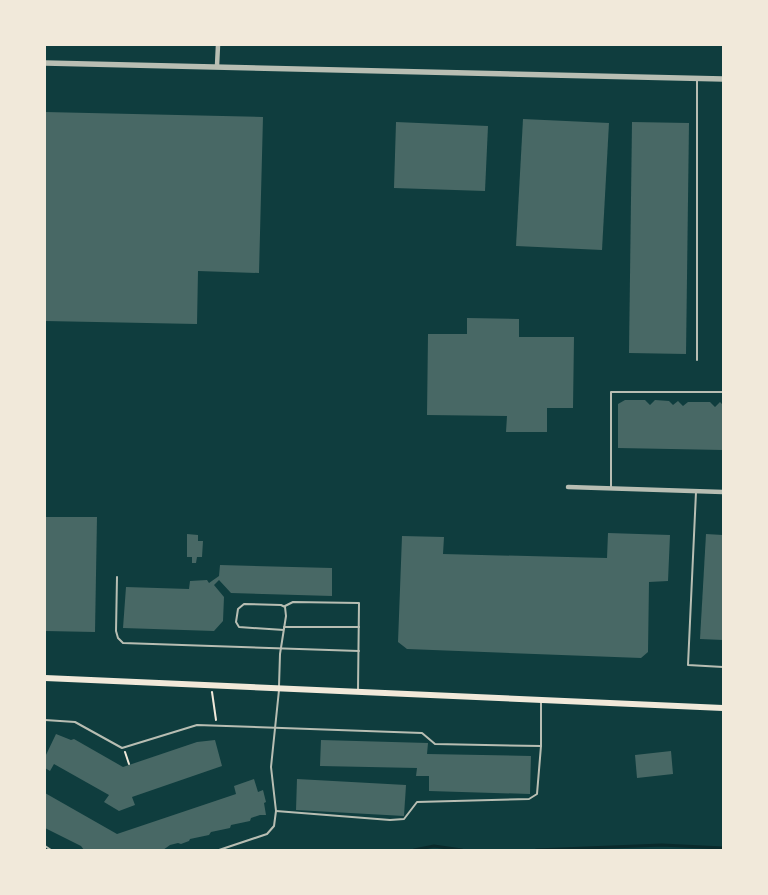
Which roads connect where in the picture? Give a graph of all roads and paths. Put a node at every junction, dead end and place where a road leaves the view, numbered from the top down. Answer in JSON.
{"nodes":[{"id":1,"x":218,"y":45,"type":"edge"},
{"id":2,"x":45,"y":63,"type":"edge"},
{"id":3,"x":217,"y":66,"type":"junction"},
{"id":4,"x":697,"y":79,"type":"junction"},
{"id":5,"x":723,"y":79,"type":"edge"},
{"id":6,"x":697,"y":360,"type":"dead end"},
{"id":7,"x":723,"y":392,"type":"edge"},
{"id":8,"x":568,"y":487,"type":"dead end"},
{"id":9,"x":611,"y":488,"type":"junction"},
{"id":10,"x":696,"y":491,"type":"junction"},
{"id":11,"x":723,"y":492,"type":"edge"},
{"id":12,"x":117,"y":577,"type":"dead end"},
{"id":13,"x":285,"y":606,"type":"junction"},
{"id":14,"x":359,"y":627,"type":"junction"},
{"id":15,"x":284,"y":628,"type":"junction"},
{"id":16,"x":280,"y":649,"type":"junction"},
{"id":17,"x":359,"y":651,"type":"junction"},
{"id":18,"x":723,"y":666,"type":"edge"},
{"id":19,"x":45,"y":678,"type":"edge"},
{"id":20,"x":211,"y":685,"type":"junction"},
{"id":21,"x":279,"y":688,"type":"junction"},
{"id":22,"x":358,"y":692,"type":"junction"},
{"id":23,"x":541,"y":700,"type":"junction"},
{"id":24,"x":723,"y":708,"type":"edge"},
{"id":25,"x":45,"y":720,"type":"edge"},
{"id":26,"x":217,"y":726,"type":"junction"},
{"id":27,"x":275,"y":729,"type":"junction"},
{"id":28,"x":541,"y":746,"type":"junction"},
{"id":29,"x":123,"y":747,"type":"junction"},
{"id":30,"x":129,"y":764,"type":"dead end"},
{"id":31,"x":276,"y":811,"type":"junction"},
{"id":32,"x":45,"y":846,"type":"edge"},
{"id":33,"x":51,"y":850,"type":"edge"},
{"id":34,"x":219,"y":850,"type":"edge"}],
"edges":[{"from":1,"to":3,"type":"street"},
{"from":2,"to":3,"type":"street"},
{"from":3,"to":4,"type":"street"},
{"from":4,"to":5,"type":"street"},
{"from":4,"to":6,"type":"lane"},
{"from":7,"to":9,"type":"lane"},
{"from":8,"to":9,"type":"street"},
{"from":9,"to":10,"type":"street"},
{"from":10,"to":11,"type":"street"},
{"from":10,"to":18,"type":"lane"},
{"from":12,"to":16,"type":"lane"},
{"from":13,"to":14,"type":"lane"},
{"from":13,"to":15,"type":"lane"},
{"from":13,"to":15,"type":"lane"},
{"from":14,"to":15,"type":"lane"},
{"from":14,"to":17,"type":"lane"},
{"from":15,"to":16,"type":"lane"},
{"from":16,"to":17,"type":"lane"},
{"from":16,"to":21,"type":"lane"},
{"from":17,"to":22,"type":"lane"},
{"from":19,"to":20,"type":"main road"},
{"from":20,"to":21,"type":"main road"},
{"from":20,"to":26,"type":"path"},
{"from":21,"to":22,"type":"main road"},
{"from":21,"to":27,"type":"lane"},
{"from":22,"to":23,"type":"main road"},
{"from":23,"to":24,"type":"main road"},
{"from":23,"to":28,"type":"lane"},
{"from":25,"to":29,"type":"lane"},
{"from":26,"to":27,"type":"lane"},
{"from":26,"to":29,"type":"lane"},
{"from":27,"to":28,"type":"lane"},
{"from":27,"to":31,"type":"lane"},
{"from":28,"to":31,"type":"lane"},
{"from":29,"to":30,"type":"path"},
{"from":31,"to":34,"type":"lane"},
{"from":32,"to":33,"type":"lane"}]}
